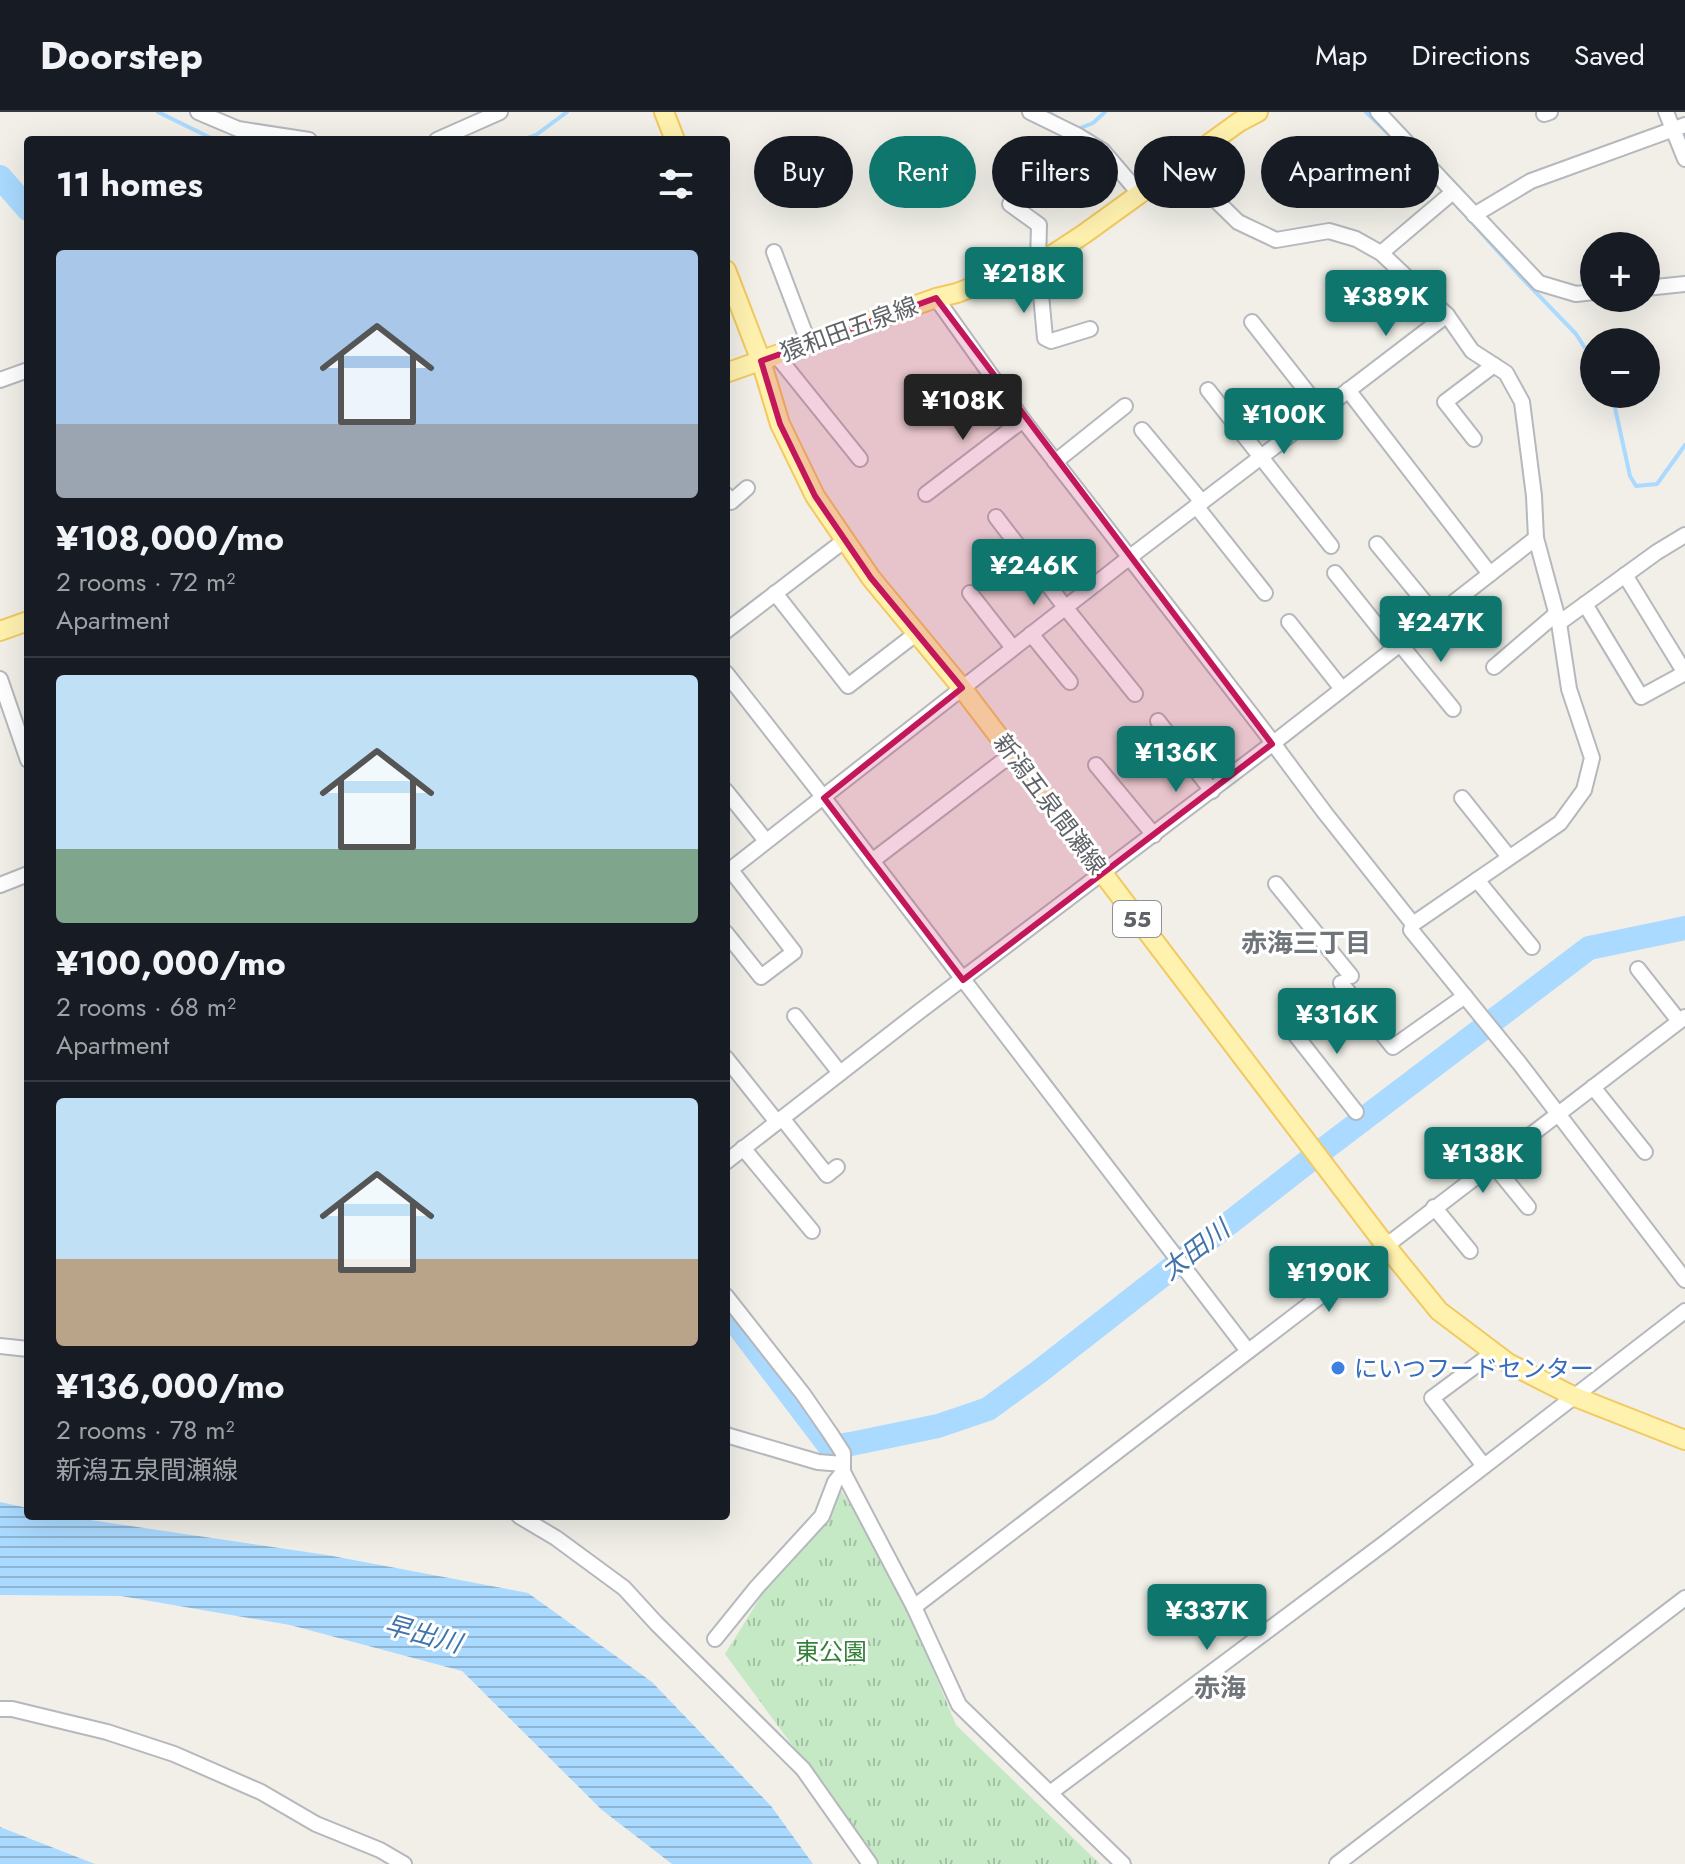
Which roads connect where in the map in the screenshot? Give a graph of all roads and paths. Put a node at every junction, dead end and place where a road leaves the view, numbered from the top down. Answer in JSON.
{"nodes":[{"id":1,"x":198,"y":112,"type":"edge"},
{"id":2,"x":500,"y":112,"type":"edge"},
{"id":3,"x":664,"y":112,"type":"edge"},
{"id":4,"x":1030,"y":112,"type":"edge"},
{"id":5,"x":1258,"y":112,"type":"edge"},
{"id":6,"x":1378,"y":112,"type":"edge"},
{"id":7,"x":1666,"y":112,"type":"edge"},
{"id":8,"x":1679,"y":127,"type":"edge"},
{"id":9,"x":283,"y":136,"type":"edge"},
{"id":10,"x":446,"y":136,"type":"edge"},
{"id":11,"x":673,"y":136,"type":"edge"},
{"id":12,"x":1221,"y":136,"type":"edge"},
{"id":13,"x":1685,"y":159,"type":"edge"},
{"id":14,"x":1134,"y":187,"type":"edge"},
{"id":15,"x":1453,"y":192,"type":"junction"},
{"id":16,"x":1134,"y":197,"type":"edge"},
{"id":17,"x":1016,"y":208,"type":"edge"},
{"id":18,"x":1224,"y":208,"type":"edge"},
{"id":19,"x":1474,"y":215,"type":"junction"},
{"id":20,"x":774,"y":252,"type":"dead end"},
{"id":21,"x":1381,"y":253,"type":"junction"},
{"id":22,"x":1038,"y":262,"type":"junction"},
{"id":23,"x":730,"y":278,"type":"edge"},
{"id":24,"x":1685,"y":284,"type":"edge"},
{"id":25,"x":1660,"y":287,"type":"edge"},
{"id":26,"x":1580,"y":294,"type":"edge"},
{"id":27,"x":936,"y":298,"type":"junction"},
{"id":28,"x":1447,"y":315,"type":"junction"},
{"id":29,"x":1252,"y":322,"type":"dead end"},
{"id":30,"x":1090,"y":329,"type":"dead end"},
{"id":31,"x":809,"y":344,"type":"junction"},
{"id":32,"x":769,"y":358,"type":"junction"},
{"id":33,"x":1494,"y":365,"type":"junction"},
{"id":34,"x":24,"y":371,"type":"edge"},
{"id":35,"x":730,"y":372,"type":"edge"},
{"id":36,"x":0,"y":380,"type":"edge"},
{"id":37,"x":1208,"y":390,"type":"dead end"},
{"id":38,"x":1348,"y":390,"type":"junction"},
{"id":39,"x":1125,"y":406,"type":"dead end"},
{"id":40,"x":1322,"y":411,"type":"junction"},
{"id":41,"x":1023,"y":420,"type":"junction"},
{"id":42,"x":1142,"y":430,"type":"dead end"},
{"id":43,"x":1474,"y":439,"type":"dead end"},
{"id":44,"x":1260,"y":457,"type":"junction"},
{"id":45,"x":860,"y":459,"type":"dead end"},
{"id":46,"x":1055,"y":462,"type":"junction"},
{"id":47,"x":747,"y":488,"type":"dead end"},
{"id":48,"x":926,"y":494,"type":"dead end"},
{"id":49,"x":730,"y":501,"type":"edge"},
{"id":50,"x":1199,"y":504,"type":"junction"},
{"id":51,"x":996,"y":517,"type":"dead end"},
{"id":52,"x":1685,"y":535,"type":"edge"},
{"id":53,"x":1536,"y":538,"type":"junction"},
{"id":54,"x":845,"y":540,"type":"junction"},
{"id":55,"x":1377,"y":544,"type":"dead end"},
{"id":56,"x":1331,"y":546,"type":"dead end"},
{"id":57,"x":1130,"y":557,"type":"junction"},
{"id":58,"x":1335,"y":573,"type":"dead end"},
{"id":59,"x":1490,"y":574,"type":"junction"},
{"id":60,"x":1625,"y":575,"type":"junction"},
{"id":61,"x":775,"y":593,"type":"junction"},
{"id":62,"x":970,"y":593,"type":"dead end"},
{"id":63,"x":1265,"y":593,"type":"dead end"},
{"id":64,"x":1585,"y":604,"type":"junction"},
{"id":65,"x":1065,"y":607,"type":"junction"},
{"id":66,"x":1436,"y":616,"type":"junction"},
{"id":67,"x":1558,"y":618,"type":"junction"},
{"id":68,"x":24,"y":622,"type":"edge"},
{"id":69,"x":1289,"y":622,"type":"dead end"},
{"id":70,"x":730,"y":628,"type":"edge"},
{"id":71,"x":0,"y":631,"type":"edge"},
{"id":72,"x":917,"y":633,"type":"junction"},
{"id":73,"x":1031,"y":634,"type":"junction"},
{"id":74,"x":1398,"y":646,"type":"junction"},
{"id":75,"x":1013,"y":648,"type":"junction"},
{"id":76,"x":1494,"y":667,"type":"dead end"},
{"id":77,"x":1685,"y":673,"type":"edge"},
{"id":78,"x":730,"y":678,"type":"edge"},
{"id":79,"x":0,"y":679,"type":"edge"},
{"id":80,"x":1070,"y":682,"type":"dead end"},
{"id":81,"x":962,"y":688,"type":"junction"},
{"id":82,"x":1342,"y":689,"type":"junction"},
{"id":83,"x":1135,"y":694,"type":"dead end"},
{"id":84,"x":1453,"y":709,"type":"dead end"},
{"id":85,"x":1158,"y":721,"type":"dead end"},
{"id":86,"x":1272,"y":744,"type":"junction"},
{"id":87,"x":24,"y":748,"type":"edge"},
{"id":88,"x":1012,"y":754,"type":"junction"},
{"id":89,"x":1096,"y":765,"type":"dead end"},
{"id":90,"x":1212,"y":791,"type":"junction"},
{"id":91,"x":730,"y":796,"type":"edge"},
{"id":92,"x":824,"y":798,"type":"junction"},
{"id":93,"x":1462,"y":798,"type":"dead end"},
{"id":94,"x":1154,"y":835,"type":"junction"},
{"id":95,"x":766,"y":841,"type":"junction"},
{"id":96,"x":1509,"y":857,"type":"junction"},
{"id":97,"x":872,"y":861,"type":"junction"},
{"id":98,"x":730,"y":869,"type":"edge"},
{"id":99,"x":730,"y":873,"type":"edge"},
{"id":100,"x":1103,"y":874,"type":"junction"},
{"id":101,"x":24,"y":876,"type":"edge"},
{"id":102,"x":1477,"y":880,"type":"junction"},
{"id":103,"x":1276,"y":884,"type":"dead end"},
{"id":104,"x":0,"y":885,"type":"edge"},
{"id":105,"x":1413,"y":924,"type":"junction"},
{"id":106,"x":730,"y":938,"type":"edge"},
{"id":107,"x":1532,"y":947,"type":"dead end"},
{"id":108,"x":1638,"y":969,"type":"dead end"},
{"id":109,"x":963,"y":980,"type":"junction"},
{"id":110,"x":1465,"y":996,"type":"junction"},
{"id":111,"x":795,"y":1016,"type":"dead end"},
{"id":112,"x":1682,"y":1019,"type":"edge"},
{"id":113,"x":1287,"y":1024,"type":"dead end"},
{"id":114,"x":730,"y":1063,"type":"edge"},
{"id":115,"x":840,"y":1073,"type":"junction"},
{"id":116,"x":1593,"y":1087,"type":"junction"},
{"id":117,"x":1356,"y":1112,"type":"dead end"},
{"id":118,"x":1557,"y":1114,"type":"junction"},
{"id":119,"x":780,"y":1120,"type":"junction"},
{"id":120,"x":743,"y":1148,"type":"junction"},
{"id":121,"x":1645,"y":1152,"type":"dead end"},
{"id":122,"x":730,"y":1159,"type":"edge"},
{"id":123,"x":1492,"y":1163,"type":"junction"},
{"id":124,"x":837,"y":1167,"type":"dead end"},
{"id":125,"x":1434,"y":1207,"type":"junction"},
{"id":126,"x":1528,"y":1207,"type":"dead end"},
{"id":127,"x":812,"y":1231,"type":"dead end"},
{"id":128,"x":1386,"y":1246,"type":"junction"},
{"id":129,"x":1470,"y":1251,"type":"dead end"},
{"id":130,"x":1685,"y":1280,"type":"edge"},
{"id":131,"x":730,"y":1301,"type":"edge"},
{"id":132,"x":1685,"y":1311,"type":"edge"},
{"id":133,"x":0,"y":1346,"type":"edge"},
{"id":134,"x":24,"y":1349,"type":"edge"},
{"id":135,"x":1248,"y":1351,"type":"junction"},
{"id":136,"x":1494,"y":1352,"type":"junction"},
{"id":137,"x":1573,"y":1396,"type":"junction"},
{"id":138,"x":730,"y":1436,"type":"edge"},
{"id":139,"x":1685,"y":1440,"type":"edge"},
{"id":140,"x":1484,"y":1466,"type":"junction"},
{"id":141,"x":843,"y":1468,"type":"junction"},
{"id":142,"x":526,"y":1520,"type":"edge"},
{"id":143,"x":1685,"y":1598,"type":"edge"},
{"id":144,"x":914,"y":1607,"type":"junction"},
{"id":145,"x":715,"y":1639,"type":"dead end"},
{"id":146,"x":0,"y":1709,"type":"edge"},
{"id":147,"x":1050,"y":1793,"type":"junction"},
{"id":148,"x":404,"y":1864,"type":"edge"},
{"id":149,"x":870,"y":1864,"type":"edge"},
{"id":150,"x":1123,"y":1864,"type":"edge"},
{"id":151,"x":1337,"y":1864,"type":"edge"}],
"edges":[{"from":1,"to":9,"type":"street"},
{"from":2,"to":10,"type":"street"},
{"from":3,"to":11,"type":"main road"},
{"from":4,"to":14,"type":"street"},
{"from":5,"to":12,"type":"main road","name":"猿和田五泉線"},
{"from":6,"to":15,"type":"street"},
{"from":7,"to":8,"type":"street"},
{"from":8,"to":13,"type":"street"},
{"from":8,"to":19,"type":"street"},
{"from":15,"to":19,"type":"street"},
{"from":15,"to":21,"type":"street"},
{"from":16,"to":22,"type":"main road","name":"猿和田五泉線"},
{"from":17,"to":22,"type":"street"},
{"from":18,"to":21,"type":"street"},
{"from":19,"to":26,"type":"street"},
{"from":20,"to":31,"type":"street"},
{"from":21,"to":28,"type":"street"},
{"from":22,"to":27,"type":"main road","name":"猿和田五泉線"},
{"from":22,"to":30,"type":"street"},
{"from":23,"to":32,"type":"main road","name":"新潟五泉間瀬線","number":"55"},
{"from":24,"to":25,"type":"street"},
{"from":27,"to":31,"type":"main road","name":"猿和田五泉線"},
{"from":27,"to":41,"type":"street"},
{"from":28,"to":33,"type":"street"},
{"from":28,"to":38,"type":"street"},
{"from":29,"to":40,"type":"street"},
{"from":31,"to":32,"type":"main road","name":"猿和田五泉線"},
{"from":32,"to":35,"type":"main road","name":"猿和田五泉線"},
{"from":32,"to":45,"type":"street"},
{"from":32,"to":54,"type":"main road","name":"新潟五泉間瀬線","number":"55"},
{"from":33,"to":43,"type":"street"},
{"from":33,"to":53,"type":"street"},
{"from":34,"to":36,"type":"street"},
{"from":37,"to":44,"type":"street"},
{"from":38,"to":40,"type":"street"},
{"from":38,"to":59,"type":"street"},
{"from":39,"to":46,"type":"street"},
{"from":40,"to":44,"type":"street"},
{"from":41,"to":46,"type":"street"},
{"from":41,"to":48,"type":"street"},
{"from":42,"to":50,"type":"street"},
{"from":44,"to":50,"type":"street"},
{"from":44,"to":56,"type":"street"},
{"from":46,"to":57,"type":"street"},
{"from":47,"to":49,"type":"street"},
{"from":50,"to":57,"type":"street"},
{"from":50,"to":63,"type":"street"},
{"from":51,"to":65,"type":"street"},
{"from":52,"to":60,"type":"street"},
{"from":53,"to":59,"type":"street"},
{"from":53,"to":67,"type":"street"},
{"from":54,"to":61,"type":"street"},
{"from":54,"to":72,"type":"main road","name":"新潟五泉間瀬線","number":"55"},
{"from":55,"to":66,"type":"street"},
{"from":57,"to":65,"type":"street"},
{"from":57,"to":86,"type":"street"},
{"from":58,"to":74,"type":"street"},
{"from":59,"to":66,"type":"street"},
{"from":60,"to":64,"type":"street"},
{"from":60,"to":77,"type":"street"},
{"from":61,"to":70,"type":"street"},
{"from":61,"to":72,"type":"street"},
{"from":62,"to":75,"type":"street"},
{"from":64,"to":67,"type":"street"},
{"from":64,"to":77,"type":"street"},
{"from":65,"to":73,"type":"street"},
{"from":65,"to":83,"type":"street"},
{"from":66,"to":74,"type":"street"},
{"from":67,"to":76,"type":"street"},
{"from":67,"to":96,"type":"street"},
{"from":68,"to":71,"type":"main road"},
{"from":69,"to":82,"type":"street"},
{"from":72,"to":81,"type":"main road","name":"新潟五泉間瀬線","number":"55"},
{"from":73,"to":75,"type":"street"},
{"from":73,"to":80,"type":"street"},
{"from":74,"to":82,"type":"street"},
{"from":74,"to":84,"type":"street"},
{"from":75,"to":81,"type":"street"},
{"from":78,"to":92,"type":"street"},
{"from":79,"to":87,"type":"street"},
{"from":81,"to":88,"type":"main road","name":"新潟五泉間瀬線","number":"55"},
{"from":81,"to":92,"type":"street"},
{"from":82,"to":86,"type":"street"},
{"from":85,"to":90,"type":"street"},
{"from":86,"to":90,"type":"street"},
{"from":86,"to":105,"type":"street"},
{"from":88,"to":97,"type":"street"},
{"from":88,"to":100,"type":"main road","name":"新潟五泉間瀬線","number":"55"},
{"from":89,"to":94,"type":"street"},
{"from":90,"to":94,"type":"street"},
{"from":91,"to":95,"type":"street"},
{"from":92,"to":95,"type":"street"},
{"from":92,"to":97,"type":"street"},
{"from":93,"to":96,"type":"street"},
{"from":94,"to":100,"type":"street"},
{"from":95,"to":98,"type":"street"},
{"from":96,"to":102,"type":"street"},
{"from":97,"to":109,"type":"street"},
{"from":99,"to":106,"type":"street"},
{"from":100,"to":109,"type":"street"},
{"from":100,"to":128,"type":"main road","name":"新潟五泉間瀬線","number":"55"},
{"from":101,"to":104,"type":"street"},
{"from":102,"to":105,"type":"street"},
{"from":102,"to":107,"type":"street"},
{"from":103,"to":110,"type":"street"},
{"from":105,"to":110,"type":"street"},
{"from":108,"to":112,"type":"street"},
{"from":109,"to":115,"type":"street"},
{"from":109,"to":135,"type":"street"},
{"from":110,"to":118,"type":"street"},
{"from":111,"to":115,"type":"street"},
{"from":112,"to":116,"type":"street"},
{"from":113,"to":117,"type":"street"},
{"from":114,"to":119,"type":"street"},
{"from":115,"to":119,"type":"street"},
{"from":116,"to":118,"type":"street"},
{"from":116,"to":121,"type":"street"},
{"from":118,"to":123,"type":"street"},
{"from":118,"to":130,"type":"street"},
{"from":119,"to":120,"type":"street"},
{"from":119,"to":124,"type":"street"},
{"from":120,"to":122,"type":"street"},
{"from":120,"to":127,"type":"street"},
{"from":123,"to":125,"type":"street"},
{"from":123,"to":126,"type":"street"},
{"from":125,"to":128,"type":"street"},
{"from":125,"to":129,"type":"street"},
{"from":128,"to":135,"type":"street"},
{"from":128,"to":136,"type":"main road","name":"新潟五泉間瀬線","number":"55"},
{"from":131,"to":141,"type":"street"},
{"from":132,"to":137,"type":"street"},
{"from":133,"to":134,"type":"street"},
{"from":135,"to":144,"type":"street"},
{"from":136,"to":137,"type":"main road","name":"新潟五泉間瀬線","number":"55"},
{"from":136,"to":140,"type":"street"},
{"from":137,"to":139,"type":"main road","name":"新潟五泉間瀬線","number":"55"},
{"from":137,"to":140,"type":"street"},
{"from":138,"to":141,"type":"street"},
{"from":140,"to":147,"type":"street"},
{"from":141,"to":144,"type":"street"},
{"from":141,"to":145,"type":"street"},
{"from":142,"to":149,"type":"street"},
{"from":143,"to":151,"type":"street"},
{"from":144,"to":147,"type":"street"},
{"from":146,"to":148,"type":"street"},
{"from":147,"to":150,"type":"street"}]}
